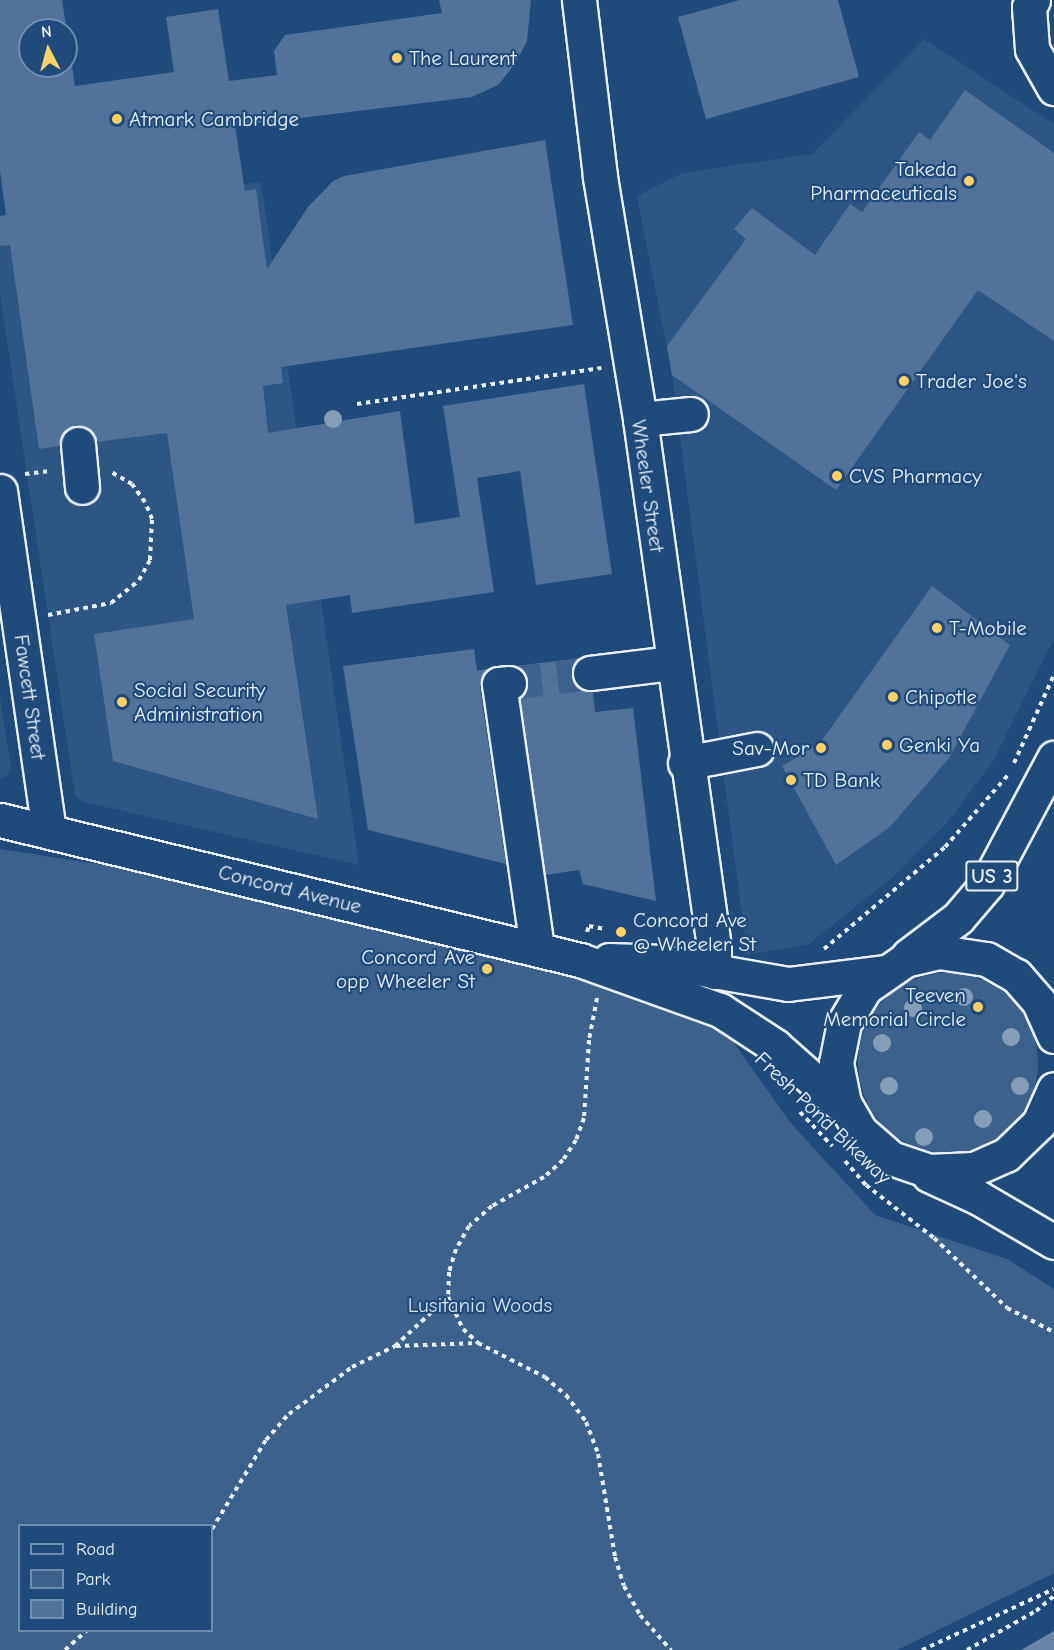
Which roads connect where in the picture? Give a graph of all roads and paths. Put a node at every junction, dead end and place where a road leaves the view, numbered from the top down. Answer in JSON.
{"nodes":[{"id":1,"x":579,"y":0,"type":"edge"},
{"id":2,"x":1033,"y":0,"type":"edge"},
{"id":3,"x":1054,"y":88,"type":"edge"},
{"id":4,"x":601,"y":368,"type":"dead end"},
{"id":5,"x":357,"y":404,"type":"dead end"},
{"id":6,"x":691,"y":414,"type":"dead end"},
{"id":7,"x":640,"y":419,"type":"junction"},
{"id":8,"x":78,"y":444,"type":"dead end"},
{"id":9,"x":81,"y":476,"type":"junction"},
{"id":10,"x":11,"y":483,"type":"edge"},
{"id":11,"x":45,"y":615,"type":"dead end"},
{"id":12,"x":672,"y":663,"type":"junction"},
{"id":13,"x":590,"y":673,"type":"tunnel mouth"},
{"id":14,"x":1054,"y":675,"type":"edge"},
{"id":15,"x":509,"y":683,"type":"dead end"},
{"id":16,"x":757,"y":749,"type":"dead end"},
{"id":17,"x":1054,"y":758,"type":"edge"},
{"id":18,"x":685,"y":763,"type":"junction"},
{"id":19,"x":0,"y":820,"type":"edge"},
{"id":20,"x":49,"y":831,"type":"junction"},
{"id":21,"x":537,"y":950,"type":"junction"},
{"id":22,"x":818,"y":955,"type":"dead end"},
{"id":23,"x":580,"y":960,"type":"junction"},
{"id":24,"x":889,"y":968,"type":"junction"},
{"id":25,"x":714,"y":972,"type":"junction"},
{"id":26,"x":585,"y":995,"type":"dead end"},
{"id":27,"x":597,"y":998,"type":"junction"},
{"id":28,"x":608,"y":1001,"type":"dead end"},
{"id":29,"x":1054,"y":1028,"type":"edge"},
{"id":30,"x":1054,"y":1035,"type":"edge"},
{"id":31,"x":1054,"y":1089,"type":"edge"},
{"id":32,"x":793,"y":1105,"type":"dead end"},
{"id":33,"x":848,"y":1111,"type":"junction"},
{"id":34,"x":906,"y":1164,"type":"junction"},
{"id":35,"x":1054,"y":1242,"type":"edge"},
{"id":36,"x":448,"y":1297,"type":"junction"},
{"id":37,"x":1054,"y":1332,"type":"edge"},
{"id":38,"x":478,"y":1343,"type":"junction"},
{"id":39,"x":395,"y":1346,"type":"junction"},
{"id":40,"x":213,"y":1527,"type":"edge"},
{"id":41,"x":1054,"y":1589,"type":"edge"},
{"id":42,"x":1054,"y":1596,"type":"edge"},
{"id":43,"x":85,"y":1632,"type":"edge"},
{"id":44,"x":65,"y":1650,"type":"edge"},
{"id":45,"x":671,"y":1650,"type":"edge"},
{"id":46,"x":922,"y":1650,"type":"edge"},
{"id":47,"x":967,"y":1650,"type":"edge"}],
"edges":[{"from":1,"to":7,"type":"main road","name":"Wheeler Street"},
{"from":2,"to":3,"type":"main road"},
{"from":4,"to":5,"type":"path"},
{"from":6,"to":7,"type":"main road"},
{"from":7,"to":12,"type":"main road","name":"Wheeler Street"},
{"from":8,"to":9,"type":"main road"},
{"from":9,"to":10,"type":"path"},
{"from":9,"to":11,"type":"path"},
{"from":10,"to":20,"type":"main road","name":"Fawcett Street"},
{"from":12,"to":13,"type":"main road"},
{"from":12,"to":18,"type":"main road","name":"Wheeler Street"},
{"from":14,"to":22,"type":"path"},
{"from":15,"to":21,"type":"main road"},
{"from":16,"to":18,"type":"main road"},
{"from":17,"to":24,"type":"main road","number":"US 3"},
{"from":18,"to":25,"type":"main road","name":"Wheeler Street"},
{"from":19,"to":20,"type":"main road","name":"Concord Avenue"},
{"from":20,"to":21,"type":"main road","name":"Concord Avenue"},
{"from":21,"to":23,"type":"main road","name":"Concord Avenue"},
{"from":23,"to":25,"type":"main road","name":"Concord Avenue"},
{"from":23,"to":33,"type":"main road","name":"Concord Avenue"},
{"from":24,"to":25,"type":"main road","name":"Concord Avenue"},
{"from":24,"to":30,"type":"main road","name":"Concord Avenue"},
{"from":24,"to":33,"type":"main road","number":"US 3"},
{"from":26,"to":27,"type":"path"},
{"from":27,"to":28,"type":"path"},
{"from":27,"to":36,"type":"path"},
{"from":29,"to":30,"type":"main road"},
{"from":31,"to":34,"type":"main road"},
{"from":32,"to":37,"type":"path","name":"Fresh Pond Bikeway"},
{"from":33,"to":34,"type":"main road","number":"US 3"},
{"from":34,"to":35,"type":"main road","number":"US 3"},
{"from":36,"to":38,"type":"path"},
{"from":36,"to":39,"type":"path"},
{"from":38,"to":39,"type":"path"},
{"from":38,"to":45,"type":"path"},
{"from":39,"to":40,"type":"path"},
{"from":41,"to":46,"type":"path"},
{"from":42,"to":47,"type":"path"},
{"from":43,"to":44,"type":"path"}]}
